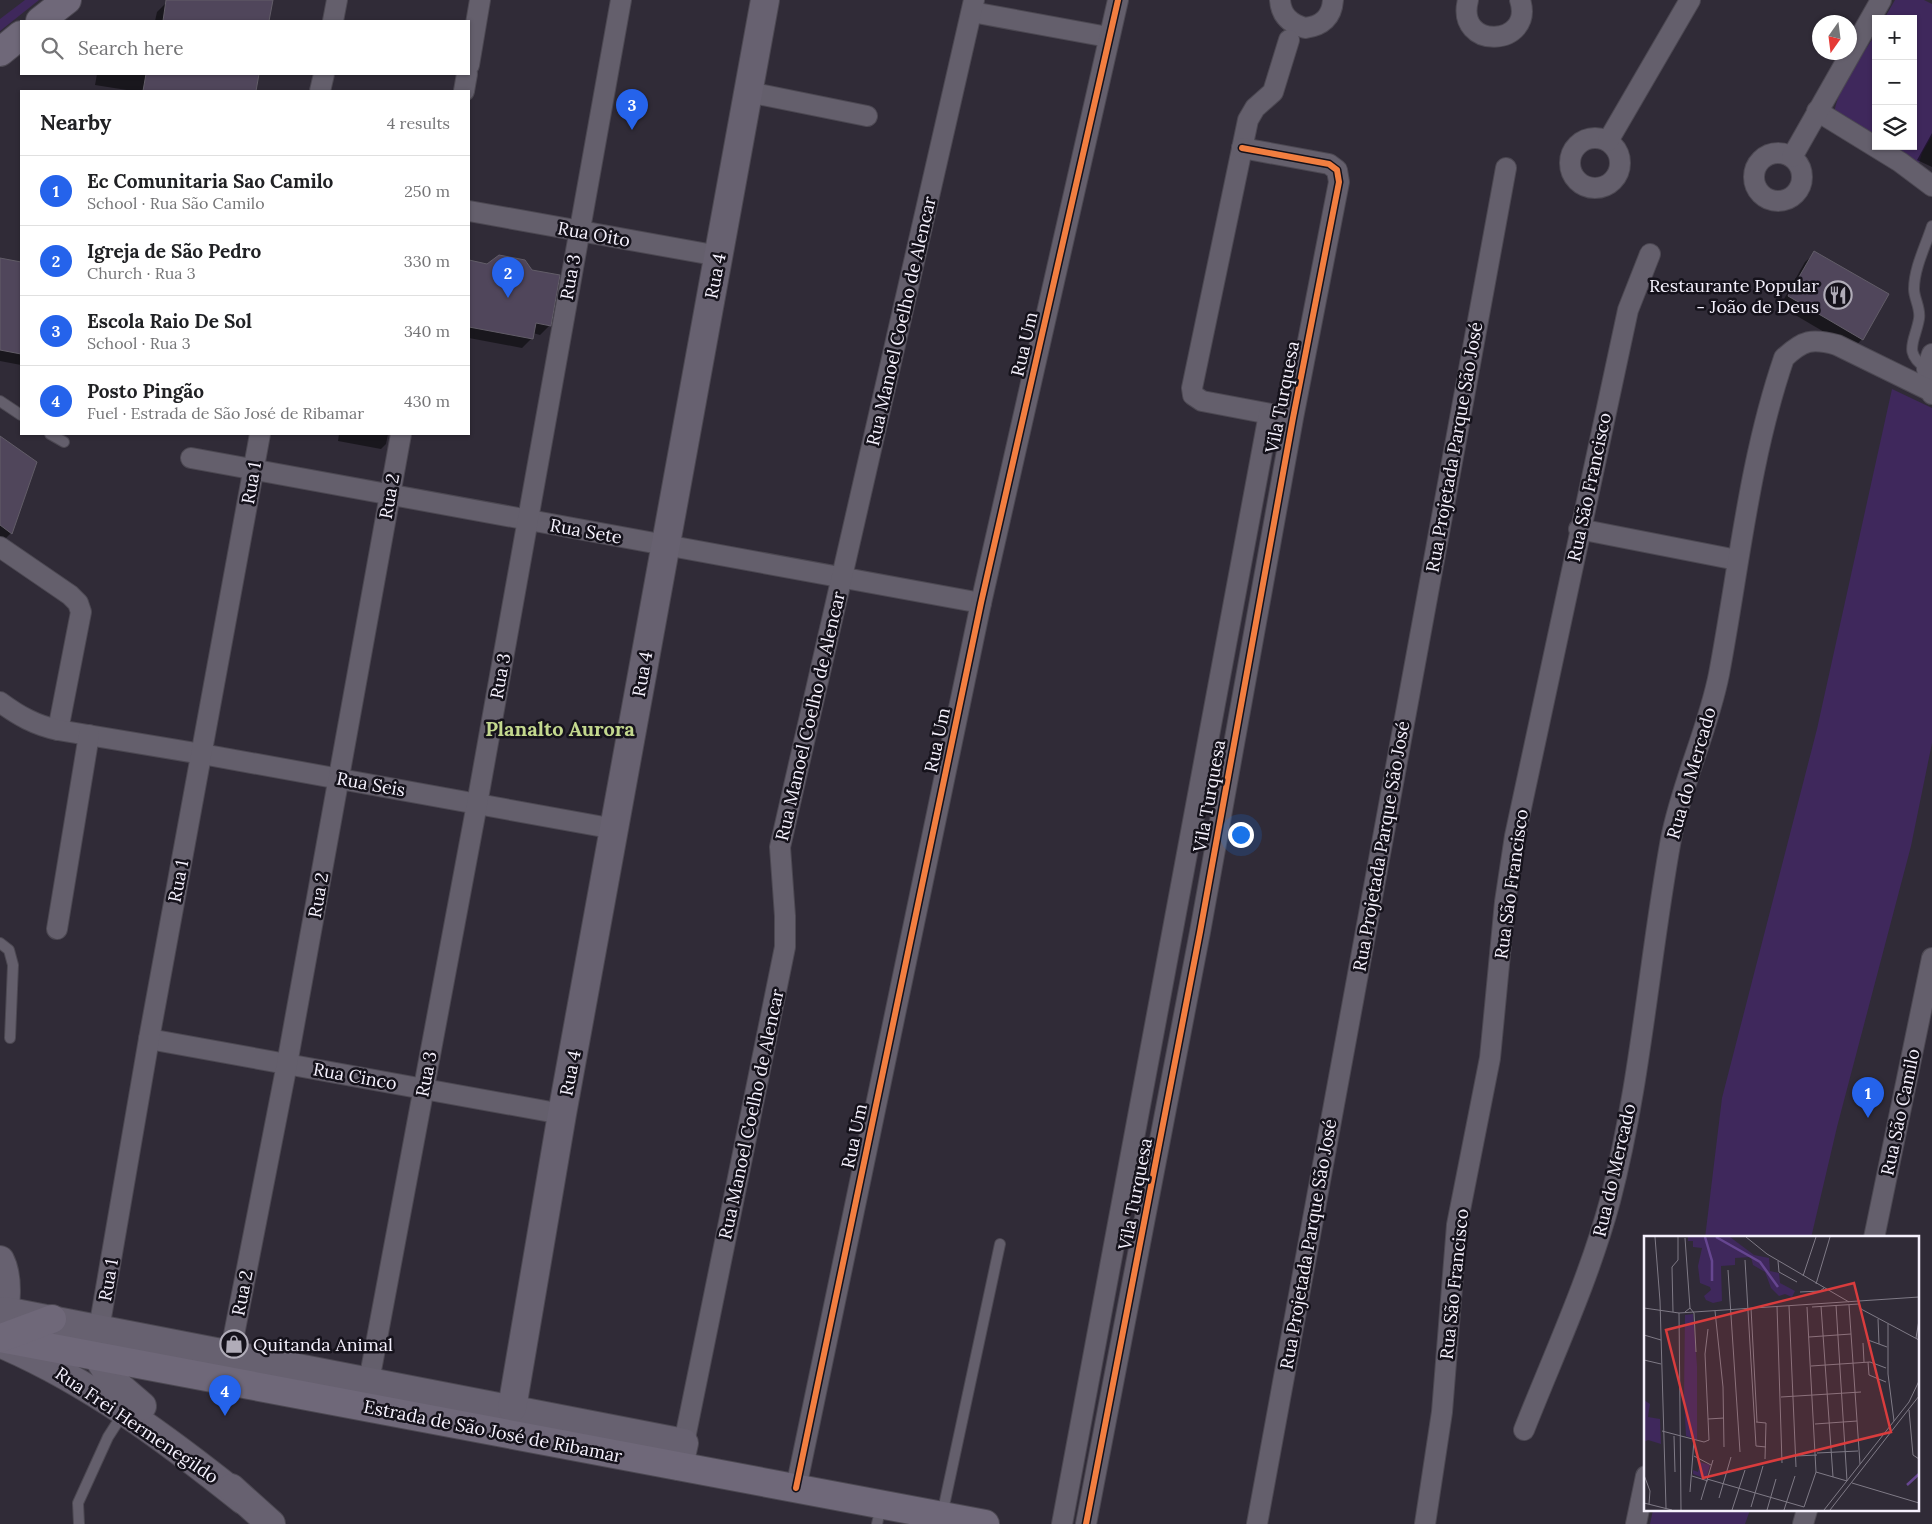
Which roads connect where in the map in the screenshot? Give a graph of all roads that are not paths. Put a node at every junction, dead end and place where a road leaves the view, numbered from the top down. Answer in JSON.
{"nodes":[{"id":1,"x":67,"y":0,"type":"edge"},
{"id":2,"x":337,"y":0,"type":"edge"},
{"id":3,"x":480,"y":0,"type":"edge"},
{"id":4,"x":622,"y":0,"type":"edge"},
{"id":5,"x":765,"y":0,"type":"edge"},
{"id":6,"x":1118,"y":0,"type":"edge"},
{"id":7,"x":1280,"y":0,"type":"edge"},
{"id":8,"x":1334,"y":0,"type":"edge"},
{"id":9,"x":1468,"y":0,"type":"edge"},
{"id":10,"x":1520,"y":0,"type":"edge"},
{"id":11,"x":1690,"y":0,"type":"edge"},
{"id":12,"x":1881,"y":0,"type":"edge"},
{"id":13,"x":973,"y":6,"type":"edge"},
{"id":14,"x":41,"y":20,"type":"edge"},
{"id":15,"x":333,"y":20,"type":"edge"},
{"id":16,"x":20,"y":37,"type":"edge"},
{"id":17,"x":1108,"y":37,"type":"junction"},
{"id":18,"x":1289,"y":40,"type":"dead end"},
{"id":19,"x":0,"y":52,"type":"edge"},
{"id":20,"x":470,"y":59,"type":"edge"},
{"id":21,"x":324,"y":75,"type":"edge"},
{"id":22,"x":467,"y":75,"type":"edge"},
{"id":23,"x":320,"y":90,"type":"edge"},
{"id":24,"x":464,"y":90,"type":"edge"},
{"id":25,"x":748,"y":92,"type":"junction"},
{"id":26,"x":1817,"y":111,"type":"junction"},
{"id":27,"x":867,"y":116,"type":"dead end"},
{"id":28,"x":1608,"y":140,"type":"dead end"},
{"id":29,"x":1242,"y":148,"type":"junction"},
{"id":30,"x":1792,"y":157,"type":"dead end"},
{"id":31,"x":1506,"y":168,"type":"dead end"},
{"id":32,"x":1932,"y":186,"type":"edge"},
{"id":33,"x":470,"y":211,"type":"edge"},
{"id":34,"x":1932,"y":226,"type":"edge"},
{"id":35,"x":578,"y":231,"type":"junction"},
{"id":36,"x":1650,"y":254,"type":"dead end"},
{"id":37,"x":719,"y":256,"type":"junction"},
{"id":38,"x":1930,"y":362,"type":"edge"},
{"id":39,"x":1931,"y":393,"type":"edge"},
{"id":40,"x":0,"y":401,"type":"edge"},
{"id":41,"x":20,"y":414,"type":"edge"},
{"id":42,"x":1269,"y":414,"type":"junction"},
{"id":43,"x":1293,"y":418,"type":"junction"},
{"id":44,"x":52,"y":435,"type":"edge"},
{"id":45,"x":260,"y":435,"type":"edge"},
{"id":46,"x":401,"y":435,"type":"edge"},
{"id":47,"x":64,"y":442,"type":"dead end"},
{"id":48,"x":191,"y":458,"type":"dead end"},
{"id":49,"x":254,"y":470,"type":"junction"},
{"id":50,"x":389,"y":494,"type":"junction"},
{"id":51,"x":528,"y":520,"type":"junction"},
{"id":52,"x":1579,"y":529,"type":"junction"},
{"id":53,"x":665,"y":545,"type":"junction"},
{"id":54,"x":0,"y":547,"type":"edge"},
{"id":55,"x":1738,"y":560,"type":"junction"},
{"id":56,"x":842,"y":578,"type":"junction"},
{"id":57,"x":982,"y":603,"type":"junction"},
{"id":58,"x":1230,"y":629,"type":"junction"},
{"id":59,"x":1254,"y":632,"type":"junction"},
{"id":60,"x":0,"y":702,"type":"edge"},
{"id":61,"x":58,"y":730,"type":"junction"},
{"id":62,"x":89,"y":735,"type":"junction"},
{"id":63,"x":202,"y":754,"type":"junction"},
{"id":64,"x":339,"y":779,"type":"junction"},
{"id":65,"x":477,"y":804,"type":"junction"},
{"id":66,"x":615,"y":829,"type":"junction"},
{"id":67,"x":1175,"y":928,"type":"junction"},
{"id":68,"x":57,"y":929,"type":"dead end"},
{"id":69,"x":1200,"y":932,"type":"junction"},
{"id":70,"x":0,"y":943,"type":"edge"},
{"id":71,"x":1932,"y":958,"type":"edge"},
{"id":72,"x":10,"y":1038,"type":"dead end"},
{"id":73,"x":149,"y":1039,"type":"junction"},
{"id":74,"x":287,"y":1064,"type":"junction"},
{"id":75,"x":423,"y":1089,"type":"junction"},
{"id":76,"x":562,"y":1114,"type":"junction"},
{"id":77,"x":1116,"y":1224,"type":"junction"},
{"id":78,"x":1143,"y":1229,"type":"junction"},
{"id":79,"x":1874,"y":1236,"type":"edge"},
{"id":80,"x":1000,"y":1244,"type":"dead end"},
{"id":81,"x":0,"y":1260,"type":"edge"},
{"id":82,"x":5,"y":1311,"type":"junction"},
{"id":83,"x":52,"y":1320,"type":"junction"},
{"id":84,"x":99,"y":1329,"type":"junction"},
{"id":85,"x":0,"y":1338,"type":"edge"},
{"id":86,"x":0,"y":1343,"type":"edge"},
{"id":87,"x":230,"y":1355,"type":"junction"},
{"id":88,"x":97,"y":1356,"type":"junction"},
{"id":89,"x":369,"y":1381,"type":"junction"},
{"id":90,"x":512,"y":1408,"type":"junction"},
{"id":91,"x":124,"y":1412,"type":"junction"},
{"id":92,"x":1524,"y":1430,"type":"dead end"},
{"id":93,"x":682,"y":1454,"type":"junction"},
{"id":94,"x":1644,"y":1486,"type":"edge"},
{"id":95,"x":796,"y":1488,"type":"junction"},
{"id":96,"x":243,"y":1500,"type":"junction"},
{"id":97,"x":879,"y":1514,"type":"edge"},
{"id":98,"x":942,"y":1516,"type":"junction"},
{"id":99,"x":79,"y":1524,"type":"edge"},
{"id":100,"x":271,"y":1524,"type":"edge"},
{"id":101,"x":985,"y":1524,"type":"edge"},
{"id":102,"x":1062,"y":1524,"type":"edge"},
{"id":103,"x":1086,"y":1524,"type":"edge"},
{"id":104,"x":1257,"y":1524,"type":"edge"},
{"id":105,"x":1425,"y":1524,"type":"edge"},
{"id":106,"x":1636,"y":1524,"type":"edge"}],
"edges":[{"from":1,"to":14,"type":"main road"},
{"from":2,"to":15,"type":"street"},
{"from":3,"to":20,"type":"street"},
{"from":4,"to":35,"type":"street","name":"Rua 3"},
{"from":5,"to":25,"type":"street","name":"Rua 4"},
{"from":6,"to":17,"type":"street","name":"Rua Um"},
{"from":7,"to":8,"type":"street"},
{"from":9,"to":10,"type":"street"},
{"from":11,"to":28,"type":"street"},
{"from":12,"to":26,"type":"street"},
{"from":13,"to":17,"type":"street"},
{"from":13,"to":56,"type":"street","name":"Rua Manoel Coelho de Alencar"},
{"from":16,"to":19,"type":"main road"},
{"from":17,"to":57,"type":"street","name":"Rua Um"},
{"from":18,"to":29,"type":"street"},
{"from":21,"to":23,"type":"street"},
{"from":22,"to":24,"type":"street"},
{"from":25,"to":27,"type":"street"},
{"from":25,"to":37,"type":"street","name":"Rua 4"},
{"from":26,"to":30,"type":"street"},
{"from":26,"to":32,"type":"street"},
{"from":29,"to":42,"type":"street","name":"Vila Turquesa"},
{"from":29,"to":43,"type":"street","name":"Vila Turquesa"},
{"from":31,"to":104,"type":"street","name":"Rua Projetada Parque São José"},
{"from":33,"to":35,"type":"street","name":"Rua Oito"},
{"from":34,"to":38,"type":"lane"},
{"from":35,"to":37,"type":"street","name":"Rua Oito"},
{"from":35,"to":51,"type":"street","name":"Rua 3"},
{"from":36,"to":52,"type":"street","name":"Rua São Francisco"},
{"from":37,"to":53,"type":"street","name":"Rua 4"},
{"from":38,"to":39,"type":"street"},
{"from":39,"to":55,"type":"street","name":"Rua do Mercado"},
{"from":40,"to":41,"type":"lane"},
{"from":42,"to":43,"type":"street","name":"Vila Turquesa"},
{"from":42,"to":58,"type":"street","name":"Vila Turquesa"},
{"from":43,"to":59,"type":"street","name":"Vila Turquesa"},
{"from":44,"to":47,"type":"lane"},
{"from":45,"to":49,"type":"street","name":"Rua 1"},
{"from":46,"to":50,"type":"street","name":"Rua 2"},
{"from":48,"to":49,"type":"street","name":"Rua Sete"},
{"from":49,"to":50,"type":"street","name":"Rua Sete"},
{"from":49,"to":63,"type":"street","name":"Rua 1"},
{"from":50,"to":51,"type":"street","name":"Rua Sete"},
{"from":50,"to":64,"type":"street","name":"Rua 2"},
{"from":51,"to":53,"type":"street","name":"Rua Sete"},
{"from":51,"to":65,"type":"street","name":"Rua 3"},
{"from":52,"to":55,"type":"street"},
{"from":52,"to":105,"type":"street","name":"Rua São Francisco"},
{"from":53,"to":56,"type":"street","name":"Rua Sete"},
{"from":53,"to":66,"type":"street","name":"Rua 4"},
{"from":54,"to":61,"type":"street"},
{"from":55,"to":92,"type":"street","name":"Rua do Mercado"},
{"from":56,"to":57,"type":"street","name":"Rua Sete"},
{"from":56,"to":93,"type":"street","name":"Rua Manoel Coelho de Alencar"},
{"from":57,"to":95,"type":"street","name":"Rua Um"},
{"from":58,"to":59,"type":"street"},
{"from":58,"to":67,"type":"street","name":"Vila Turquesa"},
{"from":59,"to":69,"type":"street","name":"Vila Turquesa"},
{"from":60,"to":61,"type":"street","name":"Rua Seis"},
{"from":61,"to":62,"type":"street","name":"Rua Seis"},
{"from":62,"to":63,"type":"street","name":"Rua Seis"},
{"from":62,"to":68,"type":"street"},
{"from":63,"to":64,"type":"street","name":"Rua Seis"},
{"from":63,"to":73,"type":"street","name":"Rua 1"},
{"from":64,"to":65,"type":"street","name":"Rua Seis"},
{"from":64,"to":74,"type":"street","name":"Rua 2"},
{"from":65,"to":66,"type":"street","name":"Rua Seis"},
{"from":65,"to":75,"type":"street","name":"Rua 3"},
{"from":66,"to":76,"type":"street","name":"Rua 4"},
{"from":67,"to":69,"type":"street"},
{"from":67,"to":77,"type":"street","name":"Vila Turquesa"},
{"from":69,"to":78,"type":"street","name":"Vila Turquesa"},
{"from":70,"to":72,"type":"lane"},
{"from":71,"to":79,"type":"street","name":"Rua São Camilo"},
{"from":73,"to":74,"type":"street","name":"Rua Cinco"},
{"from":73,"to":84,"type":"street","name":"Rua 1"},
{"from":74,"to":75,"type":"street","name":"Rua Cinco"},
{"from":74,"to":87,"type":"street","name":"Rua 2"},
{"from":75,"to":76,"type":"street","name":"Rua Cinco"},
{"from":75,"to":89,"type":"street","name":"Rua 3"},
{"from":76,"to":90,"type":"street","name":"Rua 4"},
{"from":77,"to":78,"type":"street"},
{"from":77,"to":102,"type":"street","name":"Vila Turquesa"},
{"from":78,"to":103,"type":"street","name":"Vila Turquesa"},
{"from":80,"to":98,"type":"lane"},
{"from":81,"to":82,"type":"street"},
{"from":82,"to":83,"type":"street","name":"Estrada de São José de Ribamar"},
{"from":82,"to":85,"type":"street"},
{"from":83,"to":84,"type":"street","name":"Estrada de São José de Ribamar"},
{"from":83,"to":85,"type":"main road"},
{"from":84,"to":87,"type":"street","name":"Estrada de São José de Ribamar"},
{"from":85,"to":88,"type":"main road","name":"Estrada de São José de Ribamar"},
{"from":86,"to":91,"type":"street","name":"Rua Frei Hermenegildo"},
{"from":87,"to":89,"type":"street","name":"Estrada de São José de Ribamar"},
{"from":88,"to":93,"type":"main road","name":"Estrada de São José de Ribamar"},
{"from":88,"to":96,"type":"street","name":"Rua Frei Hermenegildo"},
{"from":89,"to":90,"type":"street","name":"Estrada de São José de Ribamar"},
{"from":90,"to":93,"type":"street","name":"Estrada de São José de Ribamar"},
{"from":91,"to":96,"type":"street","name":"Rua Frei Hermenegildo"},
{"from":91,"to":99,"type":"lane"},
{"from":93,"to":95,"type":"main road","name":"Estrada de São José de Ribamar"},
{"from":94,"to":106,"type":"street"},
{"from":95,"to":97,"type":"main road","name":"Estrada de São José de Ribamar"},
{"from":96,"to":100,"type":"street","name":"Rua Frei Hermenegildo"},
{"from":97,"to":98,"type":"main road","name":"Estrada de São José de Ribamar"},
{"from":98,"to":101,"type":"main road","name":"Estrada de São José de Ribamar"}]}
